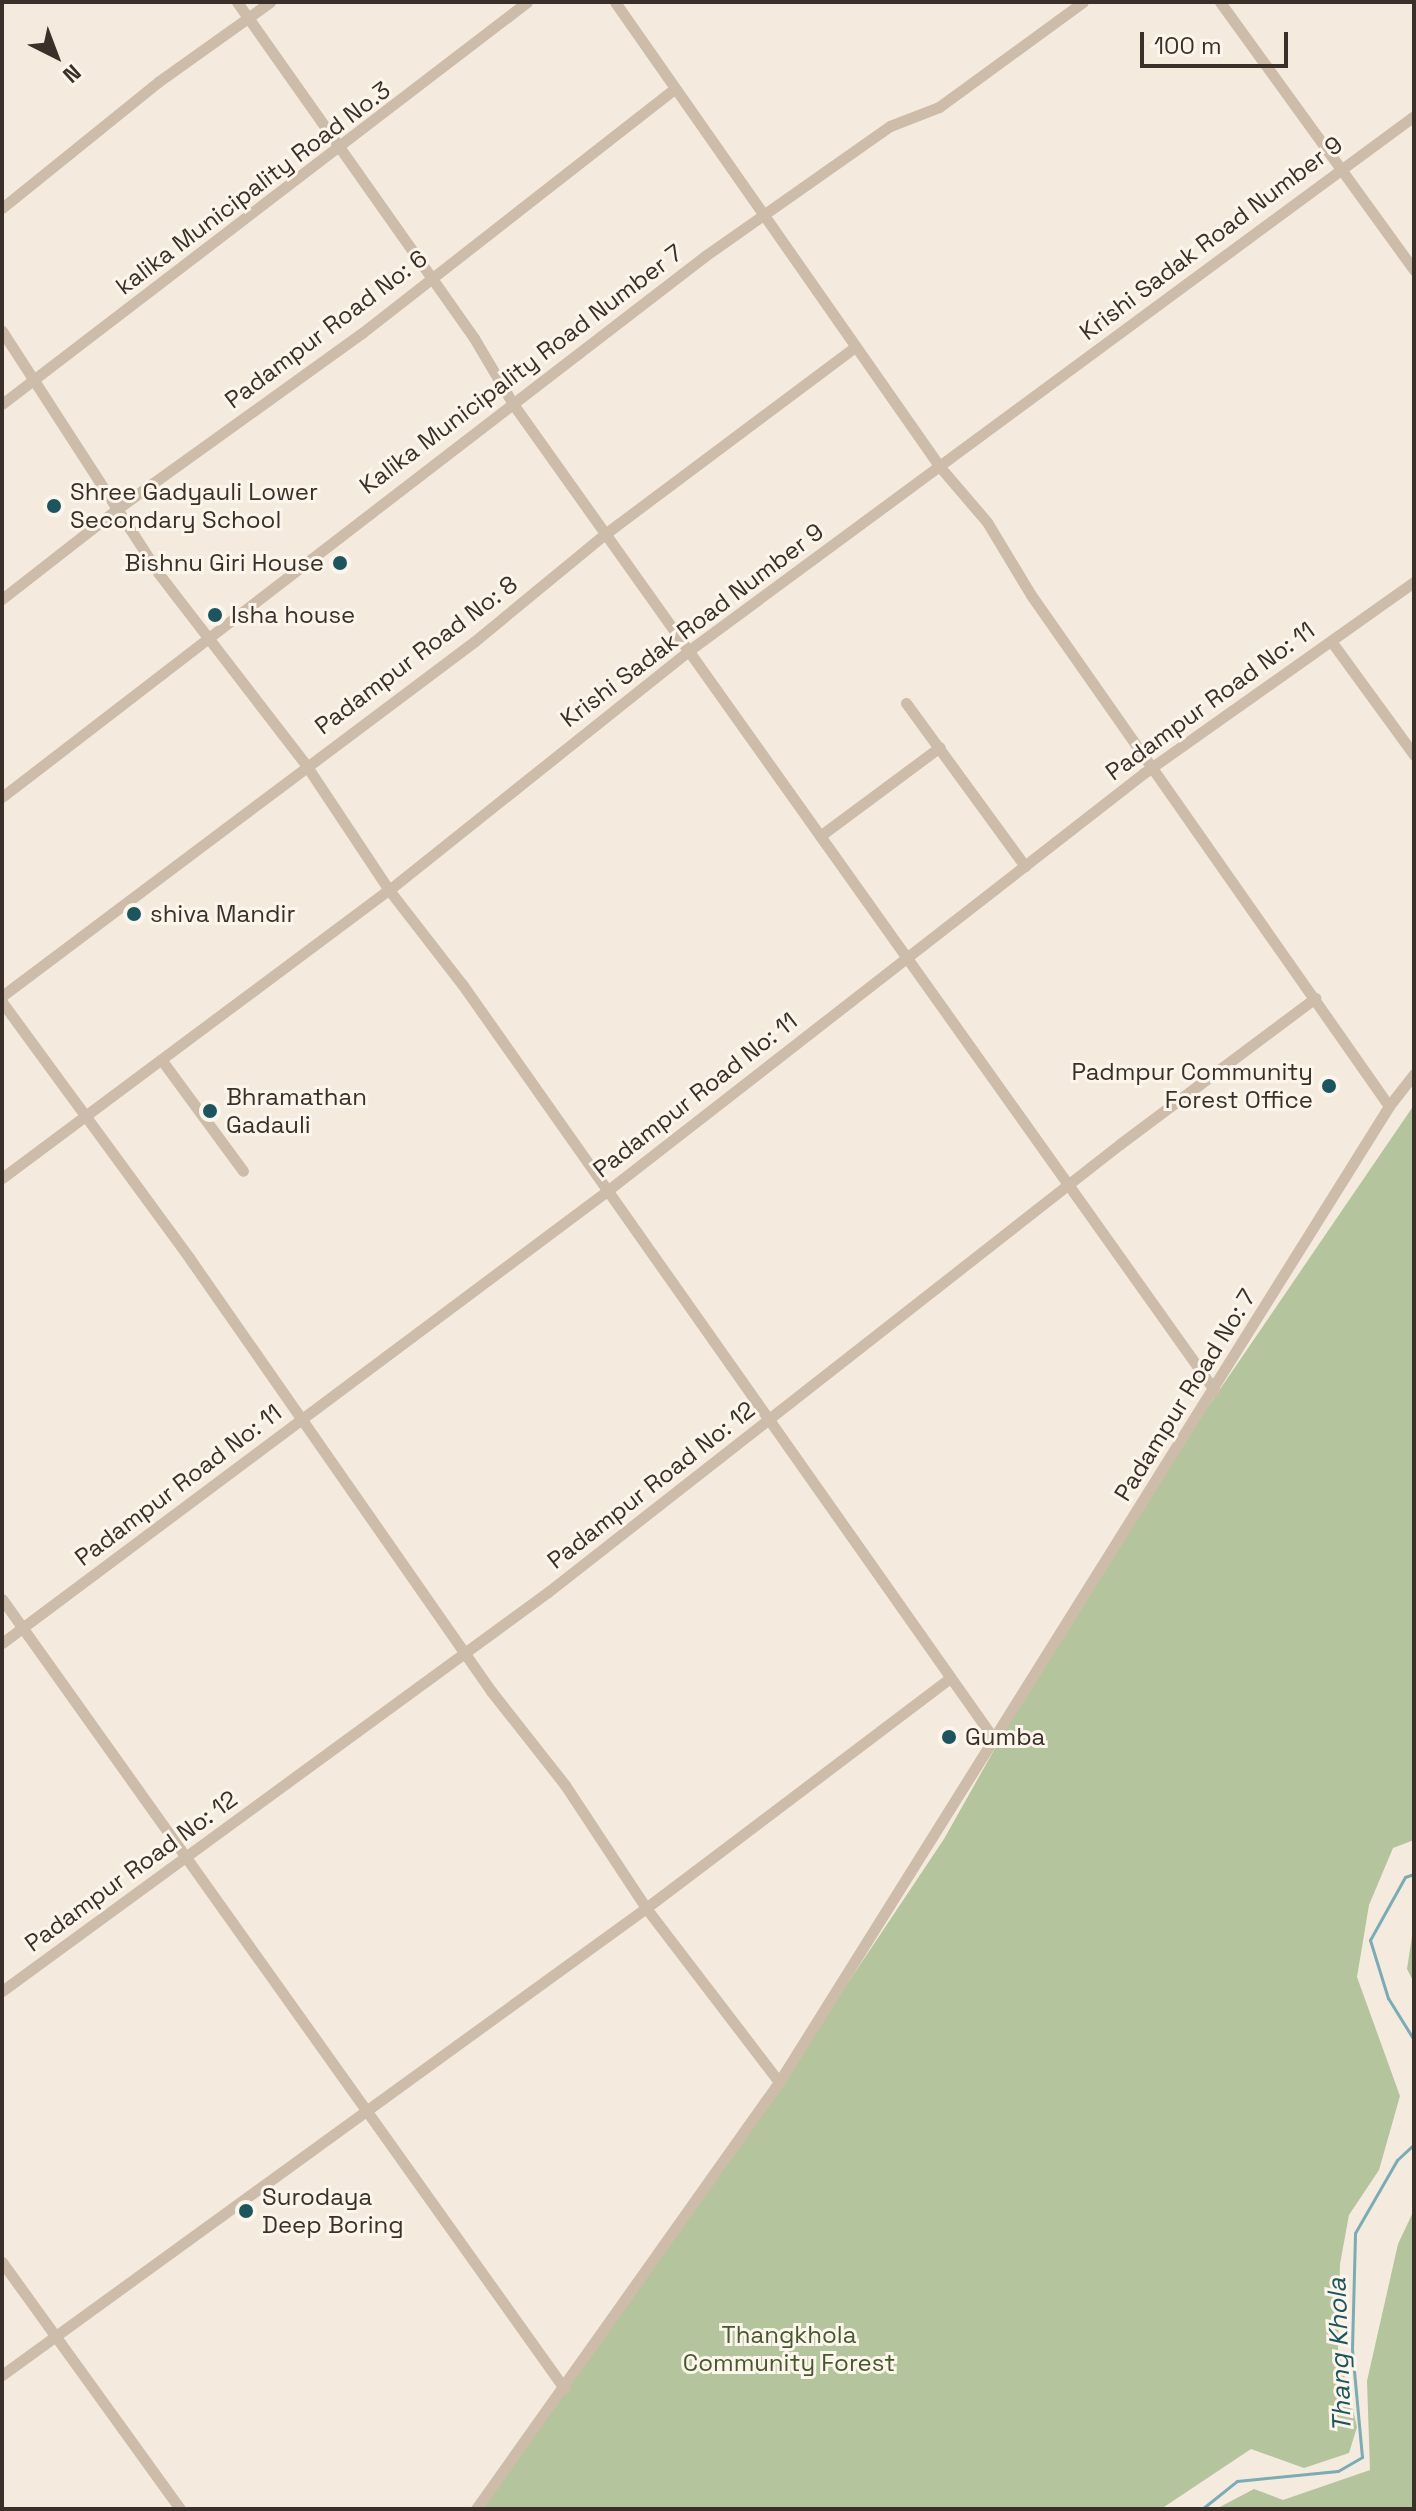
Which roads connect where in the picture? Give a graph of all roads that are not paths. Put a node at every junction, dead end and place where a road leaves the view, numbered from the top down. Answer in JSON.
{"nodes":[{"id":1,"x":237,"y":2,"type":"edge"},
{"id":2,"x":270,"y":2,"type":"edge"},
{"id":3,"x":527,"y":2,"type":"edge"},
{"id":4,"x":615,"y":2,"type":"edge"},
{"id":5,"x":1083,"y":2,"type":"edge"},
{"id":6,"x":1220,"y":2,"type":"edge"},
{"id":7,"x":248,"y":18,"type":"junction"},
{"id":8,"x":674,"y":89,"type":"junction"},
{"id":9,"x":1414,"y":116,"type":"edge"},
{"id":10,"x":339,"y":149,"type":"junction"},
{"id":11,"x":1341,"y":169,"type":"junction"},
{"id":12,"x":2,"y":208,"type":"edge"},
{"id":13,"x":766,"y":213,"type":"junction"},
{"id":14,"x":1414,"y":270,"type":"edge"},
{"id":15,"x":432,"y":279,"type":"junction"},
{"id":16,"x":2,"y":331,"type":"edge"},
{"id":17,"x":855,"y":347,"type":"junction"},
{"id":18,"x":37,"y":378,"type":"junction"},
{"id":19,"x":2,"y":404,"type":"edge"},
{"id":20,"x":513,"y":404,"type":"junction"},
{"id":21,"x":940,"y":467,"type":"junction"},
{"id":22,"x":117,"y":509,"type":"junction"},
{"id":23,"x":605,"y":534,"type":"junction"},
{"id":24,"x":1414,"y":582,"type":"edge"},
{"id":25,"x":2,"y":599,"type":"edge"},
{"id":26,"x":210,"y":636,"type":"junction"},
{"id":27,"x":1331,"y":641,"type":"junction"},
{"id":28,"x":691,"y":649,"type":"junction"},
{"id":29,"x":906,"y":703,"type":"dead end"},
{"id":30,"x":940,"y":747,"type":"junction"},
{"id":31,"x":1414,"y":755,"type":"edge"},
{"id":32,"x":306,"y":765,"type":"junction"},
{"id":33,"x":1154,"y":765,"type":"junction"},
{"id":34,"x":2,"y":797,"type":"edge"},
{"id":35,"x":820,"y":836,"type":"junction"},
{"id":36,"x":1025,"y":866,"type":"junction"},
{"id":37,"x":389,"y":890,"type":"junction"},
{"id":38,"x":908,"y":957,"type":"junction"},
{"id":39,"x":2,"y":996,"type":"edge"},
{"id":40,"x":1315,"y":998,"type":"junction"},
{"id":41,"x":2,"y":1002,"type":"edge"},
{"id":42,"x":163,"y":1062,"type":"junction"},
{"id":43,"x":1414,"y":1074,"type":"edge"},
{"id":44,"x":1389,"y":1106,"type":"junction"},
{"id":45,"x":87,"y":1115,"type":"junction"},
{"id":46,"x":243,"y":1171,"type":"dead end"},
{"id":47,"x":2,"y":1178,"type":"edge"},
{"id":48,"x":1069,"y":1186,"type":"junction"},
{"id":49,"x":607,"y":1191,"type":"junction"},
{"id":50,"x":1215,"y":1391,"type":"junction"},
{"id":51,"x":302,"y":1420,"type":"junction"},
{"id":52,"x":770,"y":1423,"type":"junction"},
{"id":53,"x":2,"y":1599,"type":"edge"},
{"id":54,"x":21,"y":1629,"type":"junction"},
{"id":55,"x":2,"y":1643,"type":"edge"},
{"id":56,"x":468,"y":1653,"type":"junction"},
{"id":57,"x":950,"y":1678,"type":"junction"},
{"id":58,"x":994,"y":1739,"type":"junction"},
{"id":59,"x":184,"y":1861,"type":"junction"},
{"id":60,"x":646,"y":1908,"type":"junction"},
{"id":61,"x":2,"y":1991,"type":"edge"},
{"id":62,"x":779,"y":2082,"type":"junction"},
{"id":63,"x":363,"y":2110,"type":"junction"},
{"id":64,"x":2,"y":2262,"type":"edge"},
{"id":65,"x":56,"y":2335,"type":"junction"},
{"id":66,"x":2,"y":2375,"type":"edge"},
{"id":67,"x":564,"y":2388,"type":"junction"},
{"id":68,"x":180,"y":2509,"type":"edge"},
{"id":69,"x":476,"y":2509,"type":"edge"}],
"edges":[{"from":1,"to":7,"type":"street"},
{"from":2,"to":7,"type":"street"},
{"from":3,"to":10,"type":"street","name":"kalika Municipality Road No.3"},
{"from":4,"to":8,"type":"street"},
{"from":5,"to":13,"type":"street","name":"Kalika Municipality Road Number 7"},
{"from":6,"to":11,"type":"street"},
{"from":7,"to":10,"type":"street"},
{"from":7,"to":12,"type":"street"},
{"from":8,"to":13,"type":"street"},
{"from":8,"to":15,"type":"street","name":"Padampur Road No: 6"},
{"from":9,"to":11,"type":"street","name":"Krishi Sadak Road Number 9"},
{"from":10,"to":15,"type":"street"},
{"from":10,"to":18,"type":"street","name":"kalika Municipality Road No.3"},
{"from":11,"to":14,"type":"street"},
{"from":11,"to":21,"type":"street","name":"Krishi Sadak Road Number 9"},
{"from":13,"to":17,"type":"street"},
{"from":13,"to":20,"type":"street","name":"Kalika Municipality Road Number 7"},
{"from":15,"to":20,"type":"street"},
{"from":15,"to":22,"type":"street","name":"Padampur Road No: 6"},
{"from":16,"to":18,"type":"street"},
{"from":17,"to":21,"type":"street"},
{"from":17,"to":23,"type":"street","name":"Padampur Road No: 8"},
{"from":18,"to":19,"type":"street","name":"kalika Municipality Road No.3"},
{"from":18,"to":22,"type":"street"},
{"from":20,"to":23,"type":"street"},
{"from":20,"to":26,"type":"street","name":"Kalika Municipality Road Number 7"},
{"from":21,"to":28,"type":"street","name":"Krishi Sadak Road Number 9"},
{"from":21,"to":33,"type":"street"},
{"from":22,"to":25,"type":"street","name":"Padampur Road No: 6"},
{"from":22,"to":26,"type":"street"},
{"from":23,"to":28,"type":"street"},
{"from":23,"to":32,"type":"street","name":"Padampur Road No: 8"},
{"from":24,"to":27,"type":"street","name":"Padampur Road No: 11"},
{"from":26,"to":32,"type":"street"},
{"from":26,"to":34,"type":"street","name":"Kalika Municipality Road Number 7"},
{"from":27,"to":31,"type":"street"},
{"from":27,"to":33,"type":"street","name":"Padampur Road No: 11"},
{"from":28,"to":35,"type":"street"},
{"from":28,"to":37,"type":"street","name":"Krishi Sadak Road Number 9"},
{"from":29,"to":30,"type":"street"},
{"from":30,"to":35,"type":"street"},
{"from":30,"to":36,"type":"street"},
{"from":32,"to":37,"type":"street"},
{"from":32,"to":39,"type":"street","name":"Padampur Road No: 8"},
{"from":33,"to":36,"type":"street","name":"Padampur Road No: 11"},
{"from":33,"to":40,"type":"street"},
{"from":35,"to":38,"type":"street"},
{"from":36,"to":38,"type":"street","name":"Padampur Road No: 11"},
{"from":37,"to":42,"type":"street","name":"Krishi Sadak Road Number 9"},
{"from":37,"to":49,"type":"street"},
{"from":38,"to":48,"type":"street"},
{"from":38,"to":49,"type":"street","name":"Padampur Road No: 11"},
{"from":40,"to":44,"type":"street"},
{"from":40,"to":48,"type":"street","name":"Padampur Road No: 12"},
{"from":41,"to":45,"type":"street"},
{"from":42,"to":45,"type":"street","name":"Krishi Sadak Road Number 9"},
{"from":42,"to":46,"type":"street"},
{"from":43,"to":44,"type":"street","name":"Padampur Road No: 7"},
{"from":44,"to":50,"type":"street","name":"Padampur Road No: 7"},
{"from":45,"to":47,"type":"street","name":"Krishi Sadak Road Number 9"},
{"from":45,"to":51,"type":"street"},
{"from":48,"to":50,"type":"street"},
{"from":48,"to":52,"type":"street","name":"Padampur Road No: 12"},
{"from":49,"to":51,"type":"street","name":"Padampur Road No: 11"},
{"from":49,"to":52,"type":"street"},
{"from":50,"to":58,"type":"street","name":"Padampur Road No: 7"},
{"from":51,"to":54,"type":"street","name":"Padampur Road No: 11"},
{"from":51,"to":56,"type":"street"},
{"from":52,"to":56,"type":"street","name":"Padampur Road No: 12"},
{"from":52,"to":57,"type":"street"},
{"from":53,"to":54,"type":"street"},
{"from":54,"to":55,"type":"street","name":"Padampur Road No: 11"},
{"from":54,"to":59,"type":"street"},
{"from":56,"to":59,"type":"street","name":"Padampur Road No: 12"},
{"from":56,"to":60,"type":"street"},
{"from":57,"to":58,"type":"street"},
{"from":57,"to":60,"type":"street"},
{"from":58,"to":62,"type":"street","name":"Padampur Road No: 7"},
{"from":59,"to":61,"type":"street","name":"Padampur Road No: 12"},
{"from":59,"to":63,"type":"street"},
{"from":60,"to":62,"type":"street"},
{"from":60,"to":63,"type":"street"},
{"from":62,"to":67,"type":"street","name":"Padampur Road No: 7"},
{"from":63,"to":65,"type":"street"},
{"from":63,"to":67,"type":"street"},
{"from":64,"to":65,"type":"street"},
{"from":65,"to":66,"type":"street"},
{"from":65,"to":68,"type":"street"},
{"from":67,"to":69,"type":"street","name":"Padampur Road No: 7"}]}
